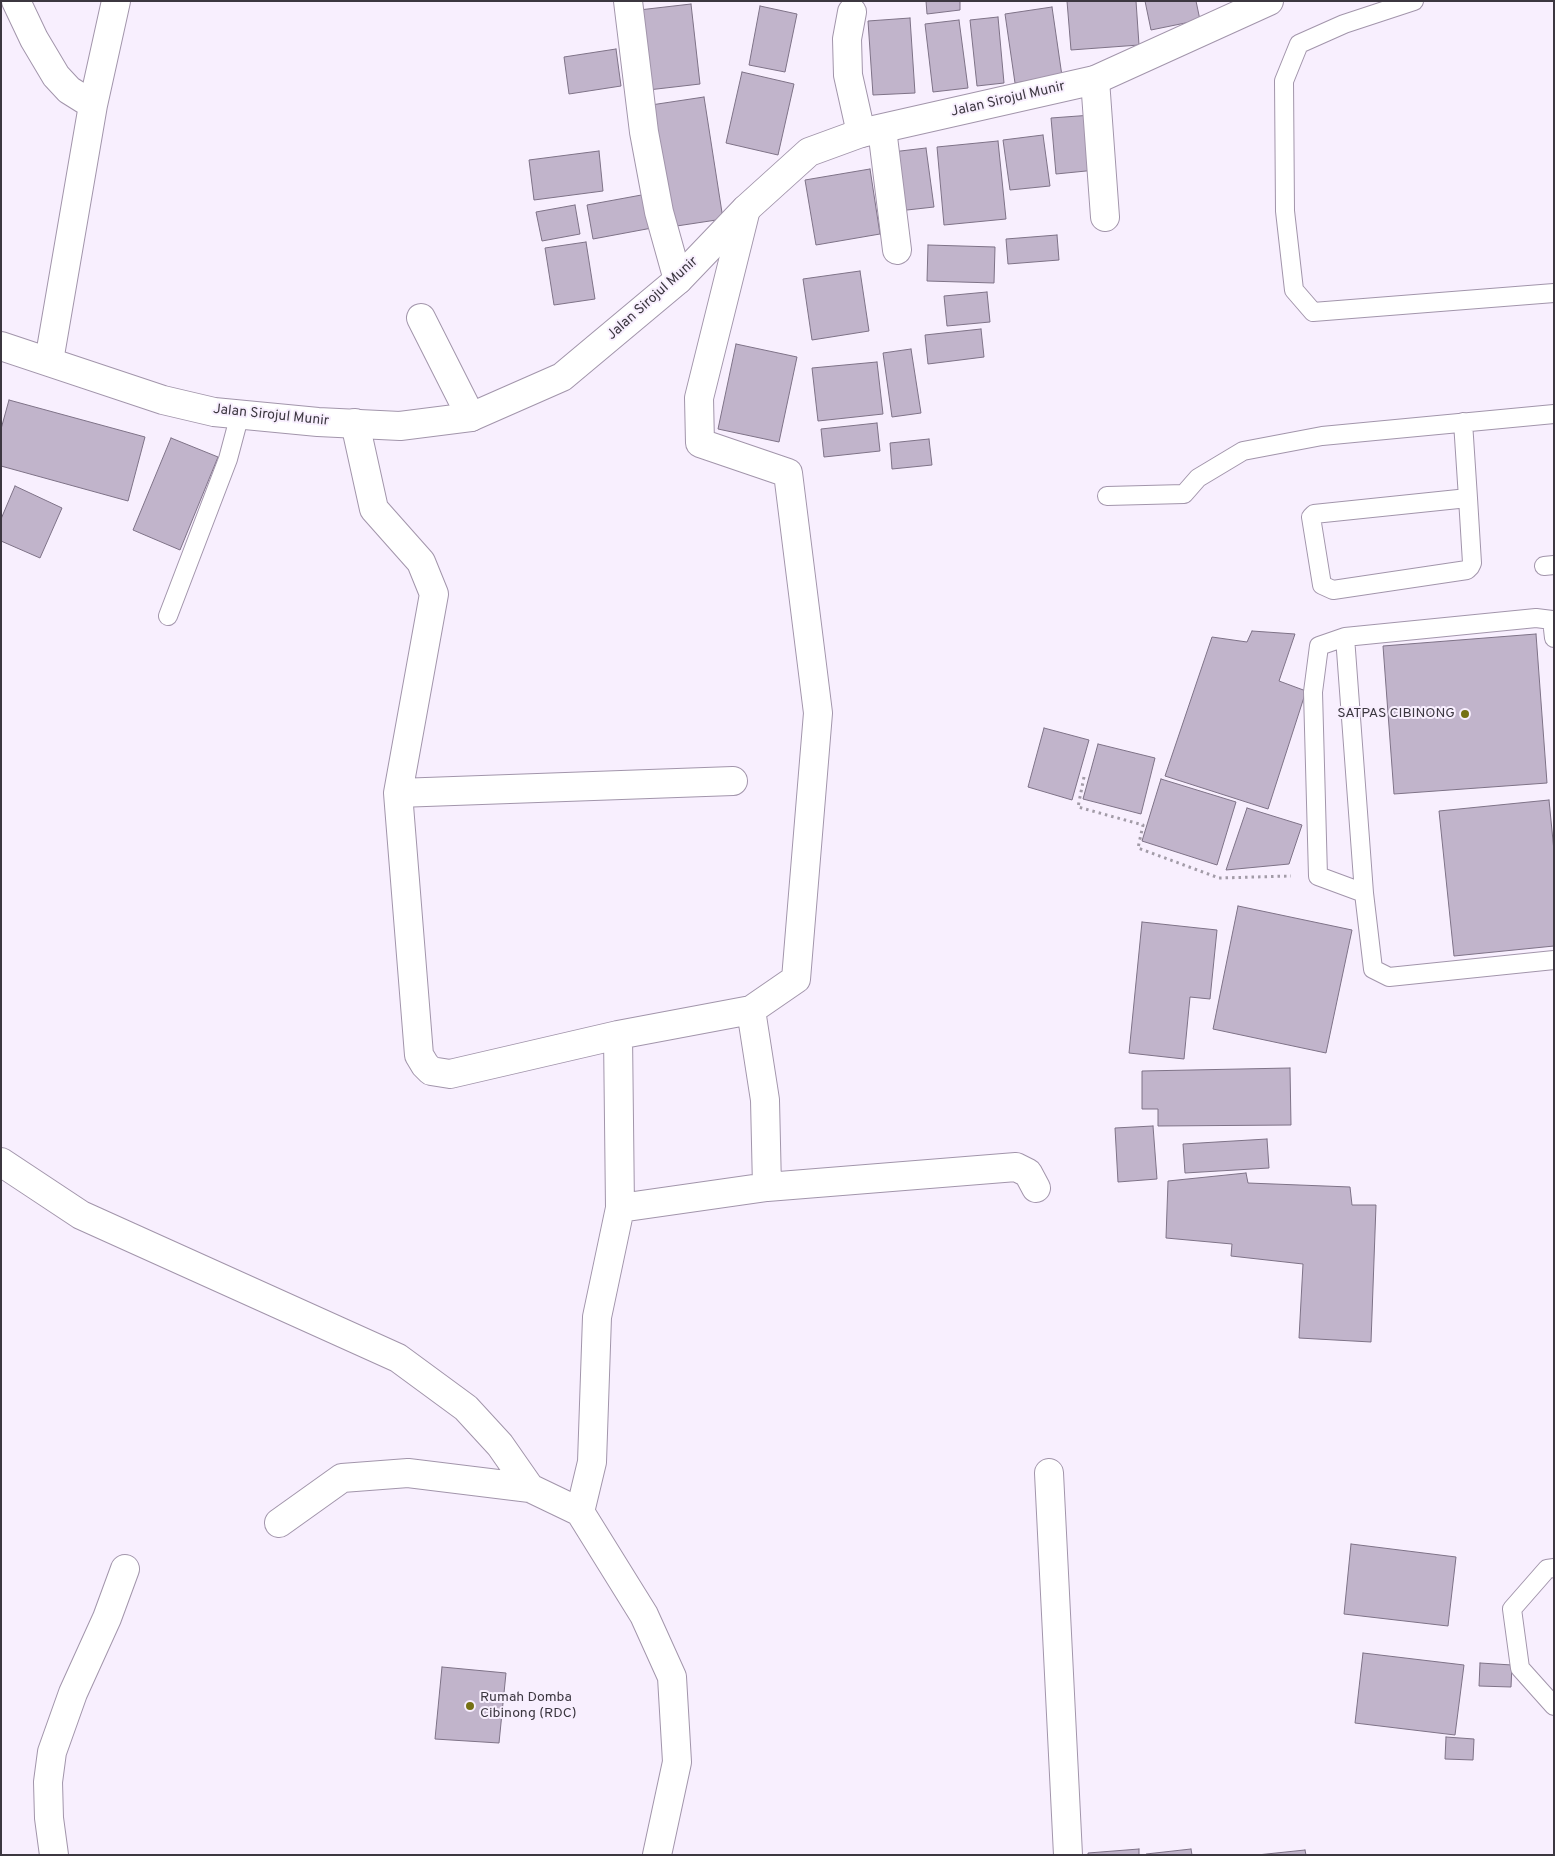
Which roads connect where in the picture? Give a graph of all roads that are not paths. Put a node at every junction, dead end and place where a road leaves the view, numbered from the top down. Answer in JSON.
{"nodes":[{"id":1,"x":16,"y":1,"type":"edge"},
{"id":2,"x":116,"y":1,"type":"edge"},
{"id":3,"x":1269,"y":1,"type":"edge"},
{"id":4,"x":1414,"y":1,"type":"edge"},
{"id":5,"x":628,"y":3,"type":"edge"},
{"id":6,"x":852,"y":12,"type":"dead end"},
{"id":7,"x":1094,"y":80,"type":"junction"},
{"id":8,"x":93,"y":105,"type":"junction"},
{"id":9,"x":871,"y":131,"type":"junction"},
{"id":10,"x":746,"y":209,"type":"junction"},
{"id":11,"x":1105,"y":217,"type":"dead end"},
{"id":12,"x":897,"y":250,"type":"dead end"},
{"id":13,"x":678,"y":280,"type":"junction"},
{"id":14,"x":1554,"y":293,"type":"edge"},
{"id":15,"x":421,"y":318,"type":"dead end"},
{"id":16,"x":1,"y":346,"type":"edge"},
{"id":17,"x":48,"y":361,"type":"junction"},
{"id":18,"x":240,"y":414,"type":"junction"},
{"id":19,"x":1554,"y":414,"type":"edge"},
{"id":20,"x":471,"y":416,"type":"junction"},
{"id":21,"x":1462,"y":422,"type":"junction"},
{"id":22,"x":355,"y":424,"type":"junction"},
{"id":23,"x":1107,"y":496,"type":"dead end"},
{"id":24,"x":1468,"y":498,"type":"junction"},
{"id":25,"x":168,"y":616,"type":"dead end"},
{"id":26,"x":1345,"y":636,"type":"junction"},
{"id":27,"x":1554,"y":638,"type":"edge"},
{"id":28,"x":733,"y":781,"type":"dead end"},
{"id":29,"x":398,"y":793,"type":"junction"},
{"id":30,"x":1364,"y":893,"type":"junction"},
{"id":31,"x":1554,"y":960,"type":"edge"},
{"id":32,"x":751,"y":1010,"type":"junction"},
{"id":33,"x":618,"y":1035,"type":"junction"},
{"id":34,"x":1,"y":1162,"type":"edge"},
{"id":35,"x":767,"y":1187,"type":"junction"},
{"id":36,"x":1036,"y":1188,"type":"dead end"},
{"id":37,"x":620,"y":1208,"type":"junction"},
{"id":38,"x":1049,"y":1473,"type":"dead end"},
{"id":39,"x":530,"y":1488,"type":"junction"},
{"id":40,"x":580,"y":1512,"type":"junction"},
{"id":41,"x":279,"y":1523,"type":"dead end"},
{"id":42,"x":1554,"y":1568,"type":"edge"},
{"id":43,"x":125,"y":1569,"type":"dead end"},
{"id":44,"x":1554,"y":1706,"type":"edge"},
{"id":45,"x":54,"y":1855,"type":"edge"},
{"id":46,"x":657,"y":1855,"type":"edge"},
{"id":47,"x":1068,"y":1855,"type":"edge"}],
"edges":[{"from":1,"to":8,"type":"street"},
{"from":2,"to":8,"type":"street"},
{"from":3,"to":7,"type":"street","name":"Jalan Sirojul Munir"},
{"from":4,"to":14,"type":"lane"},
{"from":5,"to":13,"type":"street"},
{"from":6,"to":9,"type":"street"},
{"from":7,"to":9,"type":"street","name":"Jalan Sirojul Munir"},
{"from":7,"to":11,"type":"street"},
{"from":8,"to":17,"type":"street"},
{"from":9,"to":10,"type":"street","name":"Jalan Sirojul Munir"},
{"from":9,"to":12,"type":"street"},
{"from":10,"to":13,"type":"street","name":"Jalan Sirojul Munir"},
{"from":10,"to":32,"type":"street"},
{"from":13,"to":20,"type":"street","name":"Jalan Sirojul Munir"},
{"from":15,"to":20,"type":"street"},
{"from":16,"to":17,"type":"street","name":"Jalan Sirojul Munir"},
{"from":17,"to":18,"type":"street","name":"Jalan Sirojul Munir"},
{"from":18,"to":22,"type":"street","name":"Jalan Sirojul Munir"},
{"from":18,"to":25,"type":"lane"},
{"from":19,"to":21,"type":"lane"},
{"from":20,"to":22,"type":"street","name":"Jalan Sirojul Munir"},
{"from":21,"to":23,"type":"lane"},
{"from":21,"to":24,"type":"lane"},
{"from":22,"to":29,"type":"street"},
{"from":24,"to":24,"type":"lane"},
{"from":26,"to":27,"type":"lane"},
{"from":26,"to":30,"type":"lane"},
{"from":26,"to":30,"type":"lane"},
{"from":28,"to":29,"type":"street"},
{"from":29,"to":33,"type":"street"},
{"from":30,"to":31,"type":"lane"},
{"from":32,"to":33,"type":"street"},
{"from":32,"to":35,"type":"street"},
{"from":33,"to":37,"type":"street"},
{"from":34,"to":39,"type":"street"},
{"from":35,"to":36,"type":"street"},
{"from":35,"to":37,"type":"street"},
{"from":37,"to":40,"type":"street"},
{"from":38,"to":47,"type":"street"},
{"from":39,"to":40,"type":"street"},
{"from":39,"to":41,"type":"street"},
{"from":40,"to":46,"type":"street"},
{"from":42,"to":44,"type":"lane"},
{"from":43,"to":45,"type":"street"}]}
